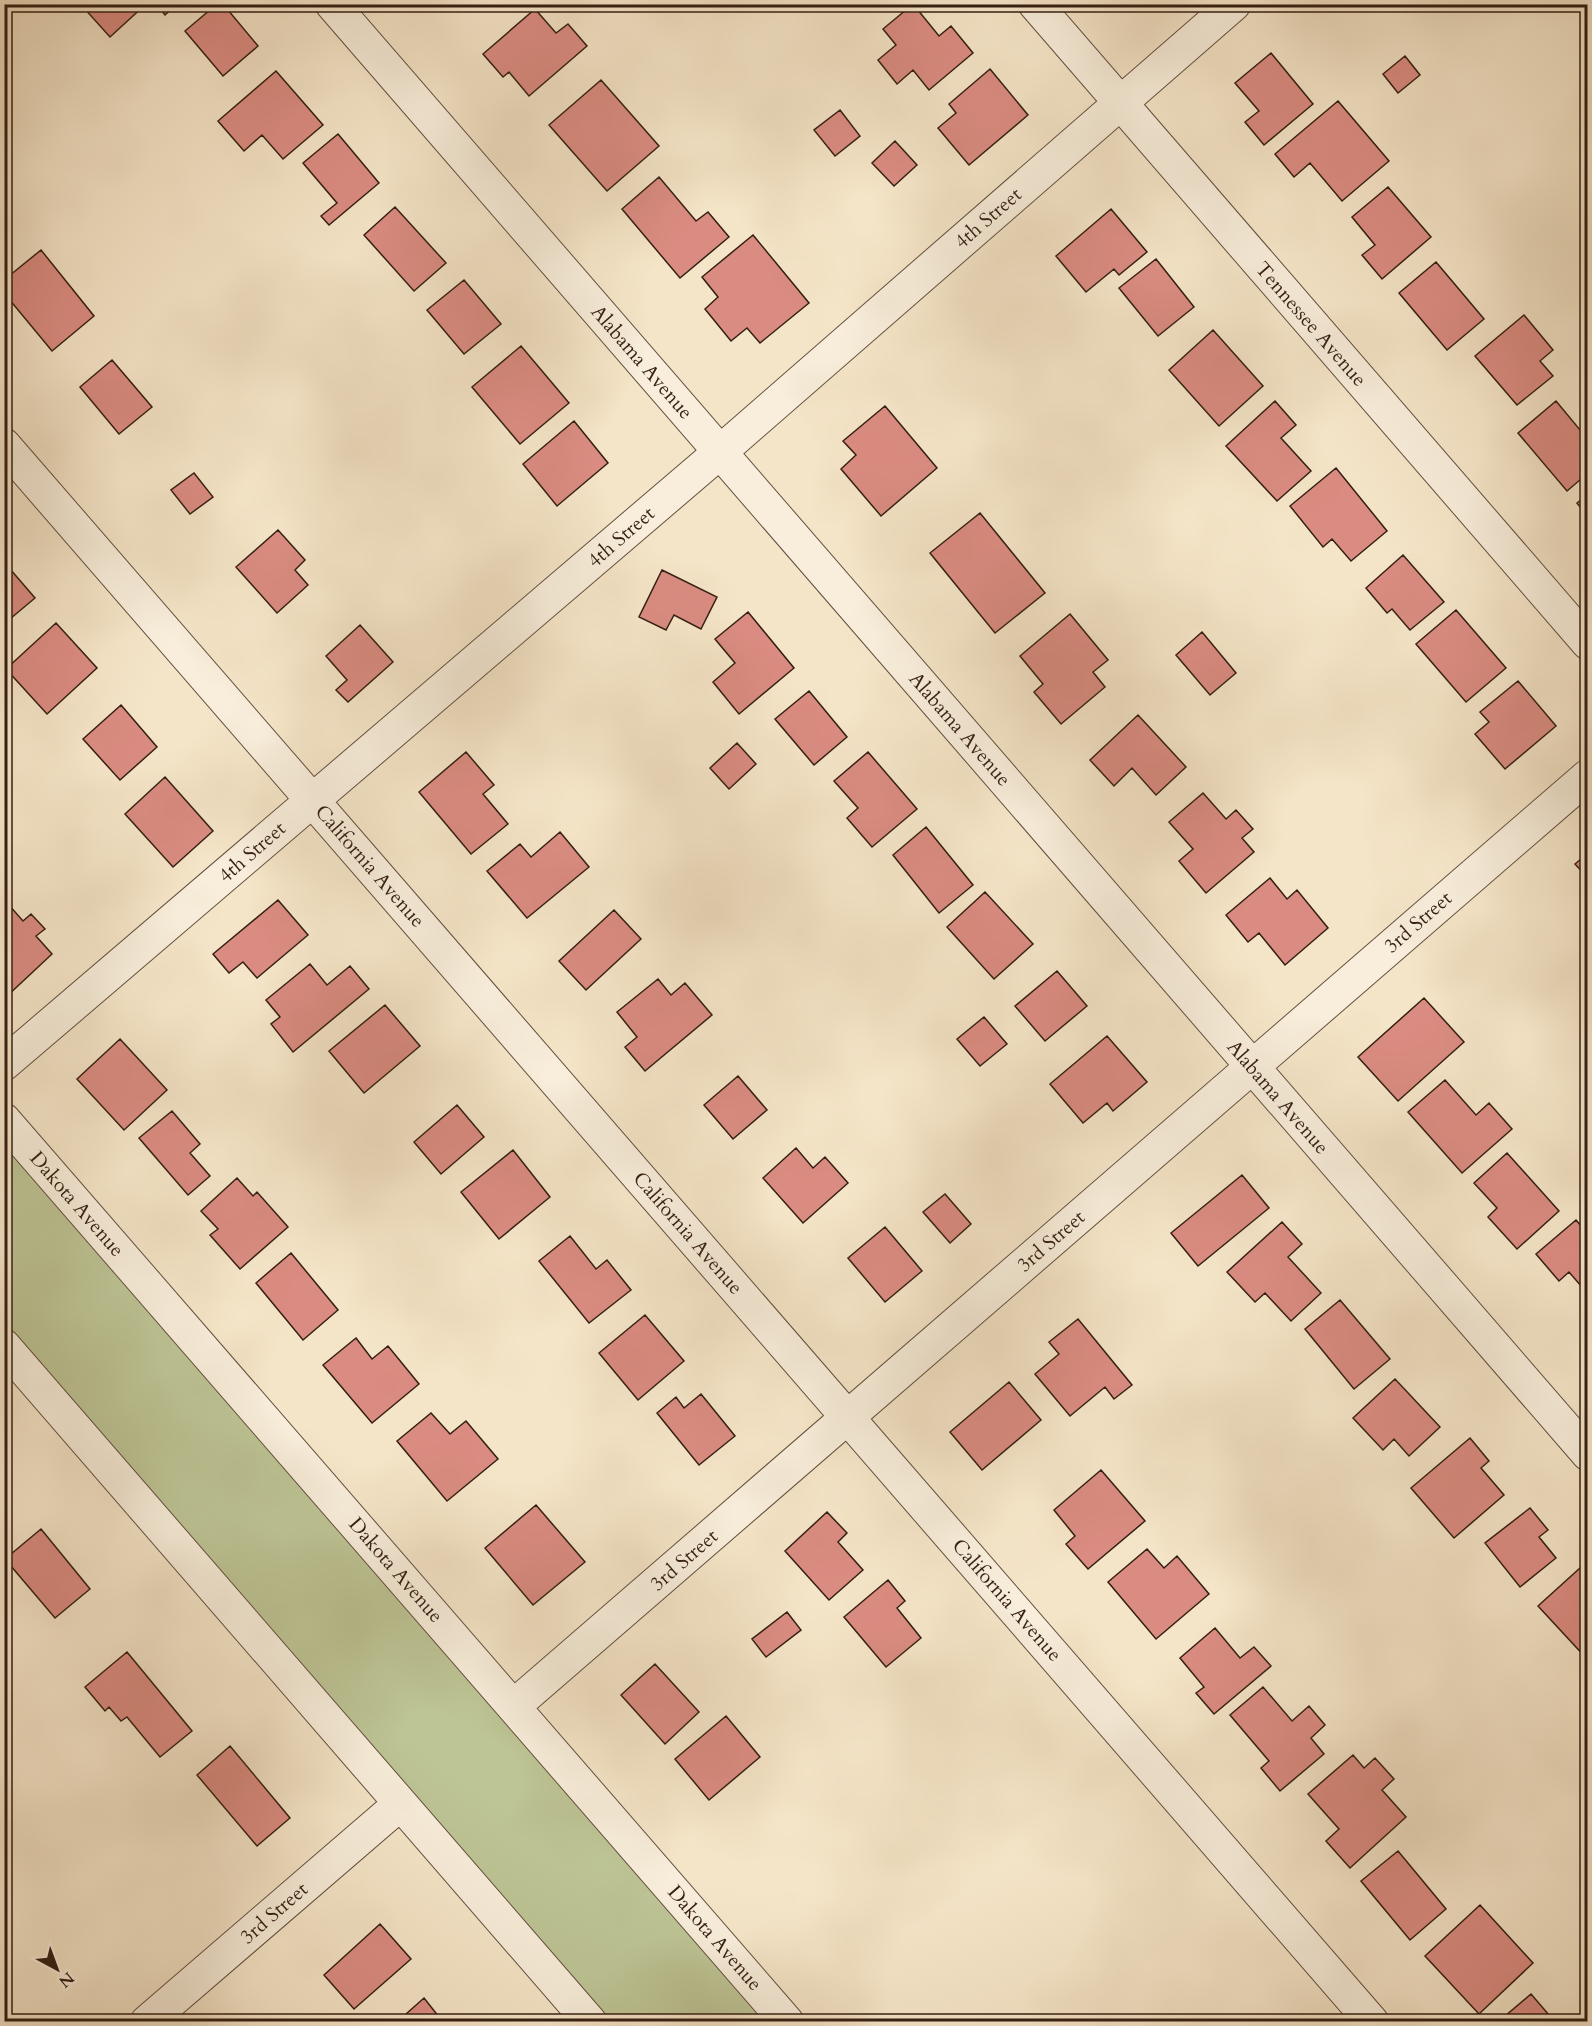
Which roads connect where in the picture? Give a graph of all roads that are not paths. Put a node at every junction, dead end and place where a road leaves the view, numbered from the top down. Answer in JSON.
{"nodes":[{"id":1,"x":332,"y":4,"type":"edge"},
{"id":2,"x":1035,"y":4,"type":"edge"},
{"id":3,"x":1234,"y":4,"type":"edge"},
{"id":4,"x":1120,"y":103,"type":"junction"},
{"id":5,"x":4,"y":445,"type":"edge"},
{"id":6,"x":720,"y":452,"type":"junction"},
{"id":7,"x":1587,"y":644,"type":"edge"},
{"id":8,"x":1587,"y":776,"type":"edge"},
{"id":9,"x":313,"y":800,"type":"junction"},
{"id":10,"x":4,"y":1064,"type":"edge"},
{"id":11,"x":1251,"y":1066,"type":"junction"},
{"id":12,"x":4,"y":1120,"type":"edge"},
{"id":13,"x":4,"y":1346,"type":"edge"},
{"id":14,"x":849,"y":1418,"type":"junction"},
{"id":15,"x":1587,"y":1454,"type":"edge"},
{"id":16,"x":514,"y":1706,"type":"junction"},
{"id":17,"x":400,"y":1804,"type":"junction"},
{"id":18,"x":147,"y":2022,"type":"edge"},
{"id":19,"x":590,"y":2022,"type":"edge"},
{"id":20,"x":787,"y":2022,"type":"edge"},
{"id":21,"x":1372,"y":2022,"type":"edge"}],
"edges":[{"from":1,"to":6,"type":"street","name":"Alabama Avenue"},
{"from":2,"to":4,"type":"street","name":"Tennessee Avenue"},
{"from":3,"to":4,"type":"street","name":"4th Street"},
{"from":4,"to":6,"type":"street","name":"4th Street"},
{"from":4,"to":7,"type":"street","name":"Tennessee Avenue"},
{"from":5,"to":9,"type":"street","name":"California Avenue"},
{"from":6,"to":9,"type":"street","name":"4th Street"},
{"from":6,"to":11,"type":"street","name":"Alabama Avenue"},
{"from":8,"to":11,"type":"street","name":"3rd Street"},
{"from":9,"to":10,"type":"street","name":"4th Street"},
{"from":9,"to":14,"type":"street","name":"California Avenue"},
{"from":11,"to":14,"type":"street","name":"3rd Street"},
{"from":11,"to":15,"type":"street","name":"Alabama Avenue"},
{"from":12,"to":16,"type":"street","name":"Dakota Avenue"},
{"from":13,"to":17,"type":"street"},
{"from":14,"to":16,"type":"street","name":"3rd Street"},
{"from":14,"to":21,"type":"street","name":"California Avenue"},
{"from":16,"to":20,"type":"street","name":"Dakota Avenue"},
{"from":17,"to":18,"type":"street","name":"3rd Street"},
{"from":17,"to":19,"type":"street"}]}
